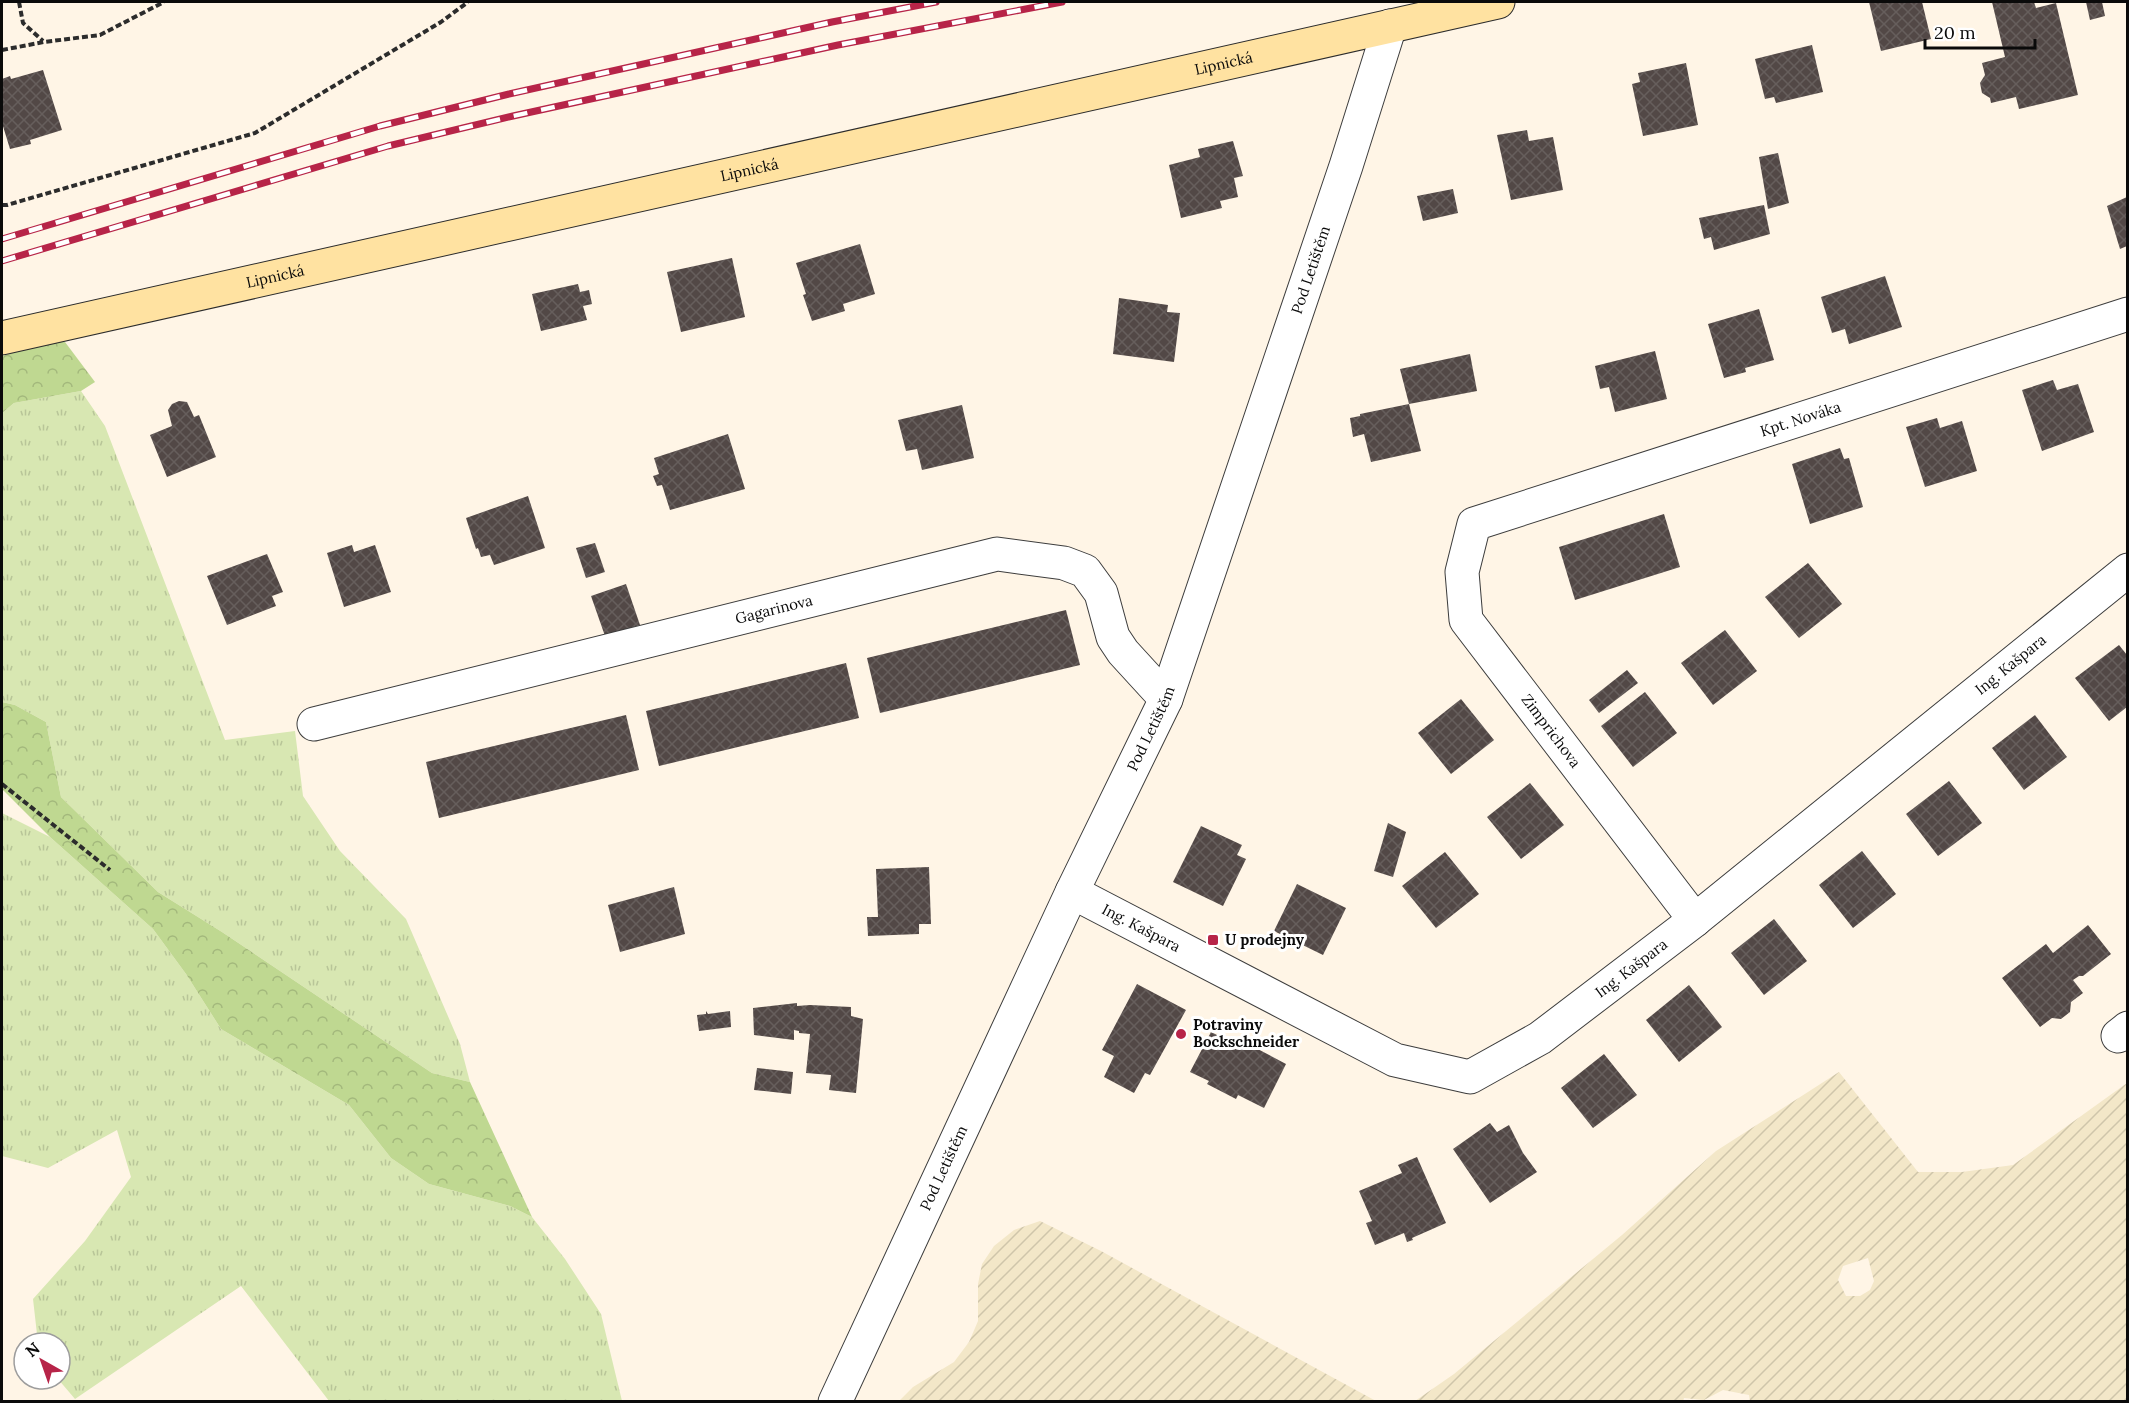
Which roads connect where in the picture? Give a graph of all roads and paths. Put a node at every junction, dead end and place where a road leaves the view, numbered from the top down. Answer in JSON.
{"nodes":[{"id":1,"x":19,"y":2,"type":"edge"},
{"id":2,"x":164,"y":2,"type":"edge"},
{"id":3,"x":468,"y":2,"type":"edge"},
{"id":4,"x":1498,"y":2,"type":"edge"},
{"id":5,"x":1390,"y":26,"type":"junction"},
{"id":6,"x":44,"y":42,"type":"junction"},
{"id":7,"x":2,"y":50,"type":"edge"},
{"id":8,"x":2,"y":205,"type":"edge"},
{"id":9,"x":2127,"y":314,"type":"edge"},
{"id":10,"x":2,"y":338,"type":"edge"},
{"id":11,"x":1474,"y":524,"type":"joint"},
{"id":12,"x":2127,"y":570,"type":"edge"},
{"id":13,"x":1166,"y":699,"type":"junction"},
{"id":14,"x":314,"y":724,"type":"dead end"},
{"id":15,"x":2,"y":784,"type":"edge"},
{"id":16,"x":110,"y":870,"type":"dead end"},
{"id":17,"x":1072,"y":892,"type":"junction"},
{"id":18,"x":1695,"y":920,"type":"junction"},
{"id":19,"x":835,"y":1401,"type":"edge"}],
"edges":[{"from":1,"to":6,"type":"path"},
{"from":2,"to":6,"type":"path"},
{"from":3,"to":8,"type":"path"},
{"from":4,"to":5,"type":"street","name":"Lipnická"},
{"from":5,"to":10,"type":"street","name":"Lipnická"},
{"from":5,"to":13,"type":"street","name":"Pod Letištěm"},
{"from":6,"to":7,"type":"path"},
{"from":9,"to":11,"type":"street","name":"Kpt. Nováka"},
{"from":11,"to":18,"type":"street","name":"Zimprichova"},
{"from":12,"to":18,"type":"street","name":"Ing. Kašpara"},
{"from":13,"to":14,"type":"street","name":"Gagarinova"},
{"from":13,"to":17,"type":"street","name":"Pod Letištěm"},
{"from":15,"to":16,"type":"path"},
{"from":17,"to":18,"type":"street","name":"Ing. Kašpara"},
{"from":17,"to":19,"type":"street","name":"Pod Letištěm"}]}
